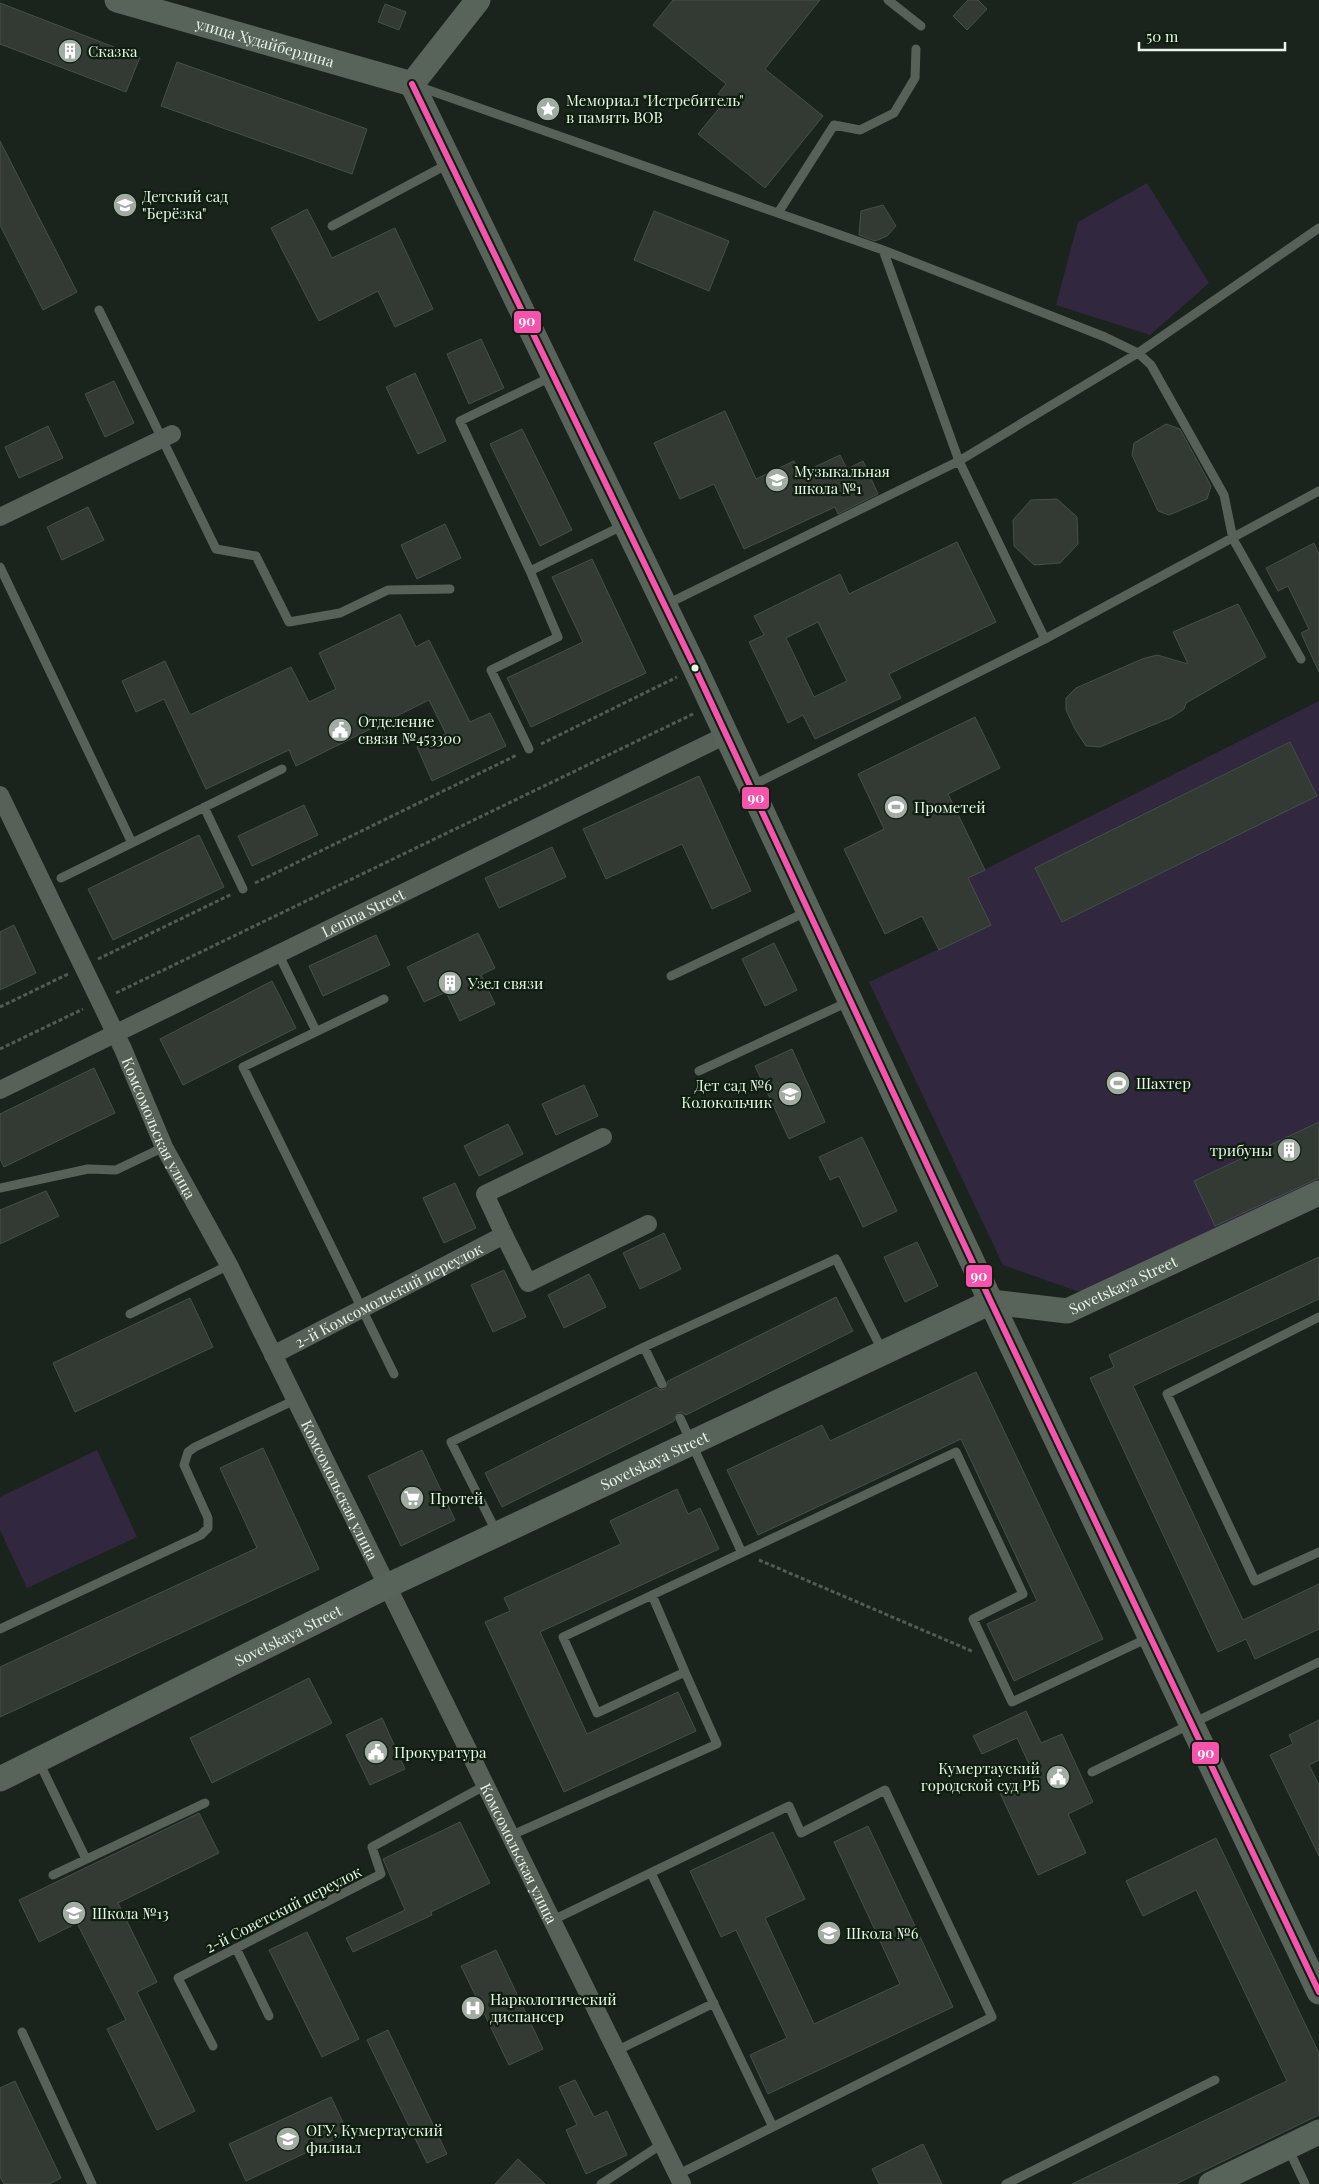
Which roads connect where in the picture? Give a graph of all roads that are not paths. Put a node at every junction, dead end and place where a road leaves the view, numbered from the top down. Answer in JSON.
{"nodes":[{"id":1,"x":118,"y":0,"type":"edge"},
{"id":2,"x":478,"y":0,"type":"edge"},
{"id":3,"x":888,"y":0,"type":"edge"},
{"id":4,"x":921,"y":26,"type":"dead end"},
{"id":5,"x":916,"y":49,"type":"dead end"},
{"id":6,"x":412,"y":84,"type":"junction"},
{"id":7,"x":450,"y":162,"type":"junction"},
{"id":8,"x":778,"y":213,"type":"junction"},
{"id":9,"x":332,"y":226,"type":"dead end"},
{"id":10,"x":1319,"y":228,"type":"edge"},
{"id":11,"x":882,"y":250,"type":"junction"},
{"id":12,"x":99,"y":310,"type":"dead end"},
{"id":13,"x":1138,"y":353,"type":"junction"},
{"id":14,"x":554,"y":376,"type":"junction"},
{"id":15,"x":167,"y":436,"type":"junction"},
{"id":16,"x":959,"y":461,"type":"junction"},
{"id":17,"x":1319,"y":491,"type":"edge"},
{"id":18,"x":0,"y":517,"type":"edge"},
{"id":19,"x":625,"y":524,"type":"junction"},
{"id":20,"x":1233,"y":539,"type":"junction"},
{"id":21,"x":0,"y":567,"type":"edge"},
{"id":22,"x":530,"y":571,"type":"junction"},
{"id":23,"x":450,"y":589,"type":"dead end"},
{"id":24,"x":664,"y":605,"type":"junction"},
{"id":25,"x":1045,"y":639,"type":"junction"},
{"id":26,"x":1301,"y":658,"type":"dead end"},
{"id":27,"x":726,"y":735,"type":"junction"},
{"id":28,"x":529,"y":749,"type":"road end"},
{"id":29,"x":282,"y":769,"type":"dead end"},
{"id":30,"x":750,"y":786,"type":"junction"},
{"id":31,"x":0,"y":795,"type":"edge"},
{"id":32,"x":204,"y":807,"type":"junction"},
{"id":33,"x":132,"y":843,"type":"junction"},
{"id":34,"x":61,"y":878,"type":"dead end"},
{"id":35,"x":243,"y":889,"type":"road end"},
{"id":36,"x":808,"y":911,"type":"junction"},
{"id":37,"x":278,"y":953,"type":"junction"},
{"id":38,"x":671,"y":976,"type":"dead end"},
{"id":39,"x":384,"y":999,"type":"dead end"},
{"id":40,"x":851,"y":1000,"type":"junction"},
{"id":41,"x":316,"y":1031,"type":"junction"},
{"id":42,"x":115,"y":1032,"type":"junction"},
{"id":43,"x":699,"y":1071,"type":"dead end"},
{"id":44,"x":0,"y":1090,"type":"edge"},
{"id":45,"x":602,"y":1137,"type":"dead end"},
{"id":46,"x":164,"y":1147,"type":"junction"},
{"id":47,"x":0,"y":1188,"type":"edge"},
{"id":48,"x":1319,"y":1193,"type":"edge"},
{"id":49,"x":648,"y":1224,"type":"dead end"},
{"id":50,"x":504,"y":1234,"type":"junction"},
{"id":51,"x":229,"y":1266,"type":"junction"},
{"id":52,"x":991,"y":1302,"type":"junction"},
{"id":53,"x":363,"y":1308,"type":"junction"},
{"id":54,"x":130,"y":1314,"type":"dead end"},
{"id":55,"x":1319,"y":1317,"type":"edge"},
{"id":56,"x":644,"y":1347,"type":"junction"},
{"id":57,"x":883,"y":1353,"type":"junction"},
{"id":58,"x":274,"y":1355,"type":"junction"},
{"id":59,"x":394,"y":1374,"type":"dead end"},
{"id":60,"x":662,"y":1384,"type":"dead end"},
{"id":61,"x":295,"y":1400,"type":"junction"},
{"id":62,"x":680,"y":1418,"type":"dead end"},
{"id":63,"x":692,"y":1442,"type":"junction"},
{"id":64,"x":497,"y":1534,"type":"junction"},
{"id":65,"x":742,"y":1552,"type":"junction"},
{"id":66,"x":1319,"y":1552,"type":"edge"},
{"id":67,"x":387,"y":1586,"type":"junction"},
{"id":68,"x":652,"y":1595,"type":"junction"},
{"id":69,"x":0,"y":1628,"type":"edge"},
{"id":70,"x":1151,"y":1637,"type":"junction"},
{"id":71,"x":1319,"y":1662,"type":"edge"},
{"id":72,"x":685,"y":1672,"type":"junction"},
{"id":73,"x":1192,"y":1724,"type":"junction"},
{"id":74,"x":38,"y":1759,"type":"junction"},
{"id":75,"x":1092,"y":1772,"type":"dead end"},
{"id":76,"x":0,"y":1779,"type":"edge"},
{"id":77,"x":486,"y":1785,"type":"junction"},
{"id":78,"x":205,"y":1803,"type":"dead end"},
{"id":79,"x":512,"y":1835,"type":"junction"},
{"id":80,"x":86,"y":1859,"type":"junction"},
{"id":81,"x":651,"y":1872,"type":"junction"},
{"id":82,"x":53,"y":1874,"type":"dead end"},
{"id":83,"x":553,"y":1920,"type":"junction"},
{"id":84,"x":236,"y":1948,"type":"junction"},
{"id":85,"x":1319,"y":1992,"type":"edge"},
{"id":86,"x":714,"y":2003,"type":"junction"},
{"id":87,"x":269,"y":2016,"type":"dead end"},
{"id":88,"x":22,"y":2032,"type":"dead end"},
{"id":89,"x":213,"y":2046,"type":"dead end"},
{"id":90,"x":616,"y":2051,"type":"junction"},
{"id":91,"x":1215,"y":2080,"type":"dead end"},
{"id":92,"x":773,"y":2127,"type":"junction"},
{"id":93,"x":1319,"y":2132,"type":"edge"},
{"id":94,"x":662,"y":2144,"type":"junction"},
{"id":95,"x":1288,"y":2147,"type":"junction"},
{"id":96,"x":679,"y":2179,"type":"edge"},
{"id":97,"x":92,"y":2184,"type":"edge"},
{"id":98,"x":601,"y":2184,"type":"edge"},
{"id":99,"x":1006,"y":2184,"type":"edge"},
{"id":100,"x":1211,"y":2184,"type":"edge"},
{"id":101,"x":1305,"y":2184,"type":"edge"}],
"edges":[{"from":1,"to":6,"type":"main road","name":"улица Худайбердина"},
{"from":2,"to":6,"type":"main road"},
{"from":3,"to":4,"type":"lane"},
{"from":5,"to":8,"type":"lane"},
{"from":6,"to":7,"type":"main road"},
{"from":6,"to":8,"type":"lane"},
{"from":7,"to":9,"type":"lane"},
{"from":7,"to":14,"type":"main road"},
{"from":8,"to":11,"type":"lane"},
{"from":10,"to":13,"type":"lane"},
{"from":11,"to":13,"type":"lane"},
{"from":11,"to":16,"type":"lane"},
{"from":12,"to":15,"type":"lane"},
{"from":13,"to":16,"type":"lane"},
{"from":13,"to":20,"type":"lane"},
{"from":14,"to":19,"type":"main road"},
{"from":14,"to":22,"type":"lane"},
{"from":15,"to":18,"type":"street"},
{"from":15,"to":23,"type":"lane"},
{"from":16,"to":24,"type":"lane"},
{"from":16,"to":25,"type":"lane"},
{"from":17,"to":20,"type":"lane"},
{"from":19,"to":22,"type":"lane"},
{"from":19,"to":24,"type":"main road"},
{"from":20,"to":25,"type":"lane"},
{"from":20,"to":26,"type":"lane"},
{"from":21,"to":33,"type":"lane"},
{"from":22,"to":28,"type":"lane"},
{"from":24,"to":27,"type":"main road"},
{"from":25,"to":30,"type":"lane"},
{"from":27,"to":30,"type":"main road"},
{"from":27,"to":37,"type":"street","name":"Lenina Street"},
{"from":29,"to":32,"type":"lane"},
{"from":30,"to":36,"type":"main road"},
{"from":31,"to":42,"type":"street","name":"Комсомольская улица"},
{"from":32,"to":33,"type":"lane"},
{"from":32,"to":35,"type":"lane"},
{"from":33,"to":34,"type":"lane"},
{"from":36,"to":38,"type":"lane"},
{"from":36,"to":40,"type":"main road"},
{"from":37,"to":41,"type":"lane"},
{"from":37,"to":42,"type":"street","name":"Lenina Street"},
{"from":39,"to":41,"type":"lane"},
{"from":40,"to":43,"type":"lane"},
{"from":40,"to":52,"type":"main road"},
{"from":41,"to":53,"type":"lane"},
{"from":42,"to":44,"type":"street","name":"Lenina Street"},
{"from":42,"to":46,"type":"street","name":"Комсомольская улица"},
{"from":45,"to":50,"type":"street"},
{"from":46,"to":47,"type":"lane"},
{"from":46,"to":51,"type":"street","name":"Комсомольская улица"},
{"from":48,"to":52,"type":"main road","name":"Sovetskaya Street"},
{"from":49,"to":50,"type":"street"},
{"from":50,"to":53,"type":"street","name":"2-й Комсомольский переулок"},
{"from":51,"to":54,"type":"lane"},
{"from":51,"to":58,"type":"street","name":"Комсомольская улица"},
{"from":52,"to":57,"type":"main road","name":"Sovetskaya Street"},
{"from":52,"to":70,"type":"main road"},
{"from":53,"to":58,"type":"street","name":"2-й Комсомольский переулок"},
{"from":53,"to":59,"type":"lane"},
{"from":55,"to":66,"type":"lane"},
{"from":56,"to":57,"type":"lane"},
{"from":56,"to":60,"type":"lane"},
{"from":56,"to":64,"type":"lane"},
{"from":57,"to":63,"type":"main road","name":"Sovetskaya Street"},
{"from":58,"to":61,"type":"street","name":"Комсомольская улица"},
{"from":61,"to":67,"type":"street","name":"Комсомольская улица"},
{"from":61,"to":69,"type":"lane"},
{"from":62,"to":63,"type":"lane"},
{"from":63,"to":64,"type":"main road","name":"Sovetskaya Street"},
{"from":63,"to":65,"type":"lane"},
{"from":64,"to":67,"type":"main road","name":"Sovetskaya Street"},
{"from":65,"to":68,"type":"lane"},
{"from":65,"to":70,"type":"lane"},
{"from":67,"to":74,"type":"main road","name":"Sovetskaya Street"},
{"from":67,"to":77,"type":"street","name":"Комсомольская улица"},
{"from":68,"to":72,"type":"lane"},
{"from":68,"to":72,"type":"lane"},
{"from":70,"to":73,"type":"main road"},
{"from":71,"to":73,"type":"lane"},
{"from":72,"to":79,"type":"lane"},
{"from":73,"to":75,"type":"lane"},
{"from":73,"to":85,"type":"main road"},
{"from":74,"to":76,"type":"main road","name":"Sovetskaya Street"},
{"from":74,"to":80,"type":"lane"},
{"from":77,"to":79,"type":"street","name":"Комсомольская улица"},
{"from":77,"to":84,"type":"lane","name":"2-й Советский переулок"},
{"from":78,"to":80,"type":"lane"},
{"from":79,"to":83,"type":"street","name":"Комсомольская улица"},
{"from":80,"to":82,"type":"lane"},
{"from":81,"to":83,"type":"lane"},
{"from":81,"to":86,"type":"lane"},
{"from":81,"to":92,"type":"lane"},
{"from":83,"to":90,"type":"street","name":"Комсомольская улица"},
{"from":84,"to":87,"type":"lane"},
{"from":84,"to":89,"type":"lane","name":"2-й Советский переулок"},
{"from":86,"to":90,"type":"lane"},
{"from":86,"to":92,"type":"lane"},
{"from":88,"to":97,"type":"lane"},
{"from":90,"to":94,"type":"street","name":"Комсомольская улица"},
{"from":91,"to":99,"type":"lane"},
{"from":92,"to":96,"type":"lane"},
{"from":93,"to":95,"type":"main road"},
{"from":94,"to":96,"type":"street","name":"Комсомольская улица"},
{"from":94,"to":98,"type":"lane"},
{"from":95,"to":100,"type":"main road"},
{"from":95,"to":101,"type":"lane"}]}
